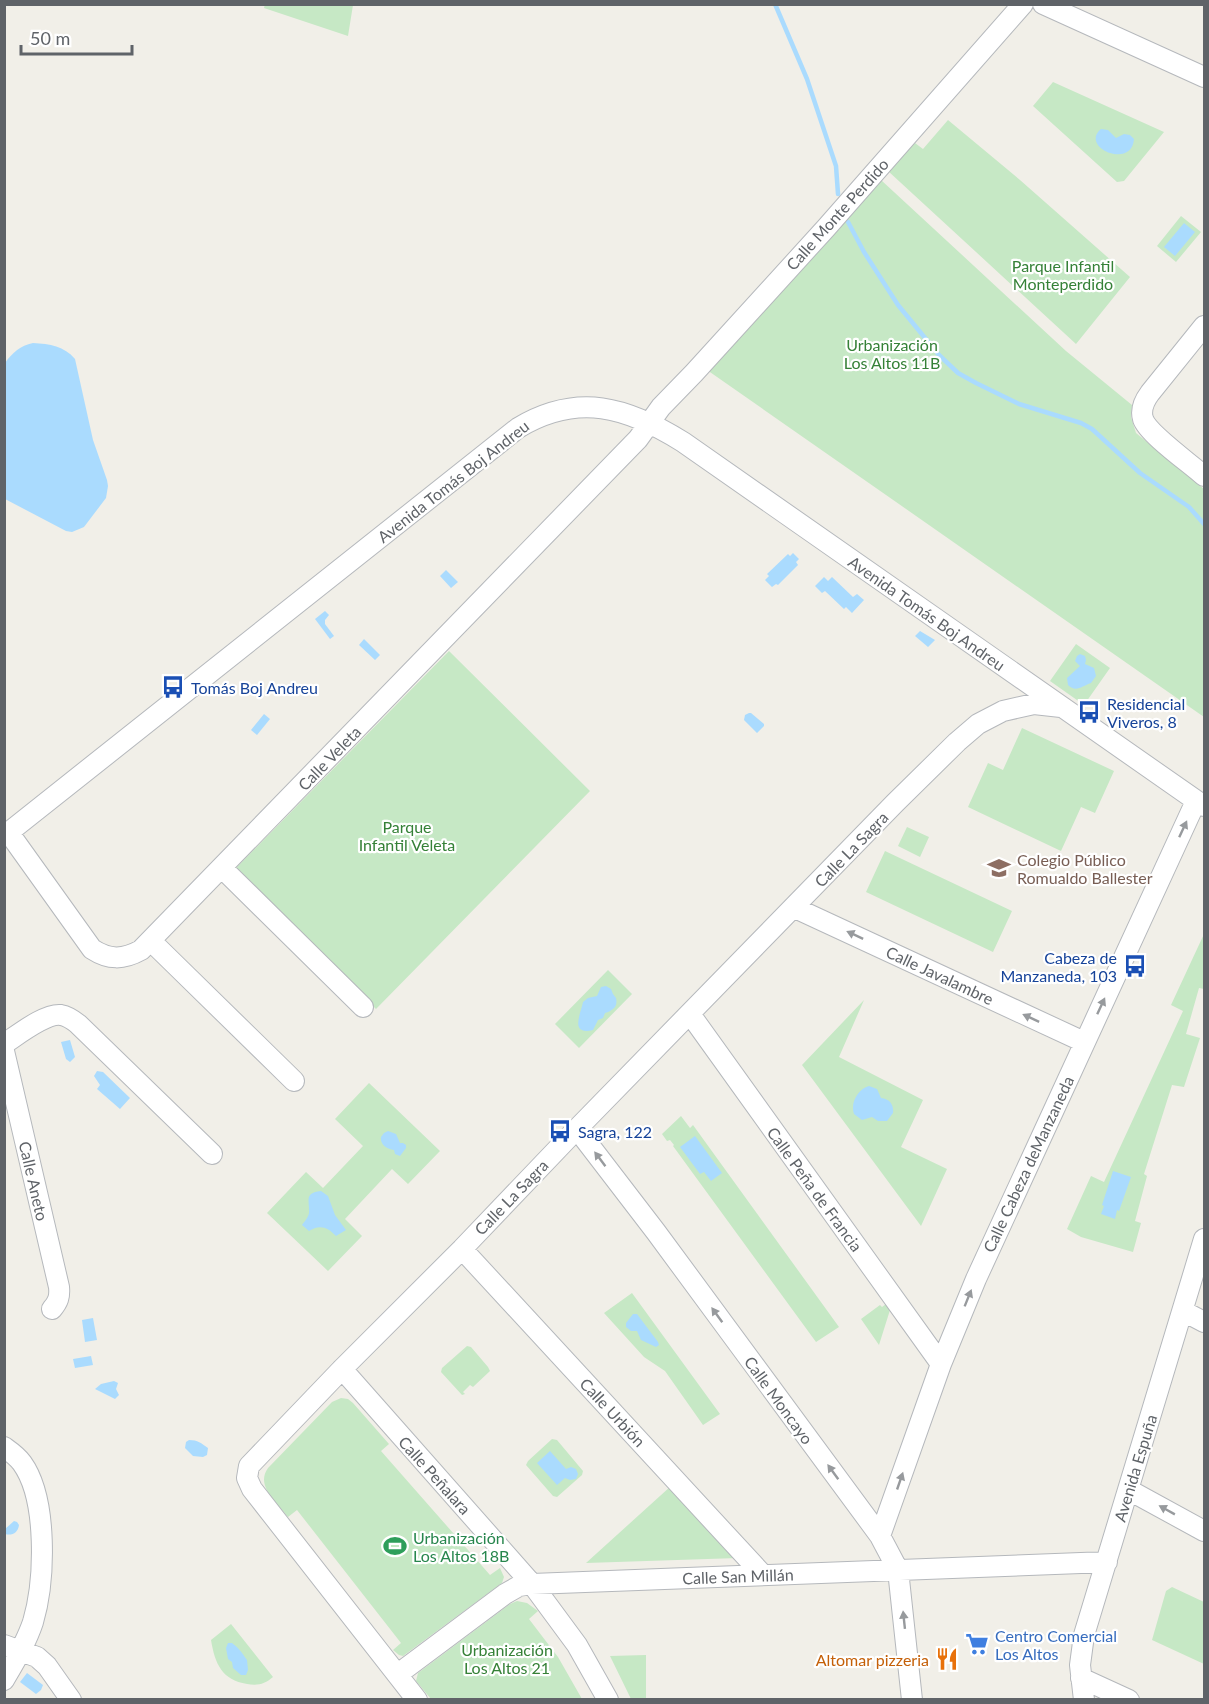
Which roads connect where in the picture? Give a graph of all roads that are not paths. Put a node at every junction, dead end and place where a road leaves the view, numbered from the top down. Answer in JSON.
{"nodes":[{"id":1,"x":1023,"y":4,"type":"edge"},
{"id":2,"x":1043,"y":4,"type":"edge"},
{"id":3,"x":1204,"y":77,"type":"edge"},
{"id":4,"x":1204,"y":326,"type":"edge"},
{"id":5,"x":650,"y":422,"type":"junction"},
{"id":6,"x":1204,"y":476,"type":"edge"},
{"id":7,"x":1014,"y":673,"type":"junction"},
{"id":8,"x":1063,"y":707,"type":"junction"},
{"id":9,"x":1013,"y":708,"type":"junction"},
{"id":10,"x":1200,"y":804,"type":"edge"},
{"id":11,"x":7,"y":834,"type":"edge"},
{"id":12,"x":222,"y":868,"type":"junction"},
{"id":13,"x":795,"y":908,"type":"junction"},
{"id":14,"x":151,"y":941,"type":"junction"},
{"id":15,"x":363,"y":1007,"type":"dead end"},
{"id":16,"x":690,"y":1014,"type":"junction"},
{"id":17,"x":1084,"y":1042,"type":"junction"},
{"id":18,"x":4,"y":1044,"type":"edge"},
{"id":19,"x":4,"y":1051,"type":"edge"},
{"id":20,"x":294,"y":1081,"type":"dead end"},
{"id":21,"x":9,"y":1095,"type":"edge"},
{"id":22,"x":577,"y":1129,"type":"junction"},
{"id":23,"x":212,"y":1154,"type":"dead end"},
{"id":24,"x":1204,"y":1239,"type":"edge"},
{"id":25,"x":462,"y":1249,"type":"junction"},
{"id":26,"x":52,"y":1309,"type":"dead end"},
{"id":27,"x":1183,"y":1311,"type":"junction"},
{"id":28,"x":1204,"y":1322,"type":"edge"},
{"id":29,"x":941,"y":1364,"type":"junction"},
{"id":30,"x":342,"y":1369,"type":"junction"},
{"id":31,"x":4,"y":1447,"type":"edge"},
{"id":32,"x":1129,"y":1490,"type":"junction"},
{"id":33,"x":1204,"y":1531,"type":"edge"},
{"id":34,"x":880,"y":1536,"type":"junction"},
{"id":35,"x":1107,"y":1562,"type":"junction"},
{"id":36,"x":898,"y":1570,"type":"junction"},
{"id":37,"x":763,"y":1575,"type":"junction"},
{"id":38,"x":532,"y":1584,"type":"junction"},
{"id":39,"x":13,"y":1647,"type":"edge"},
{"id":40,"x":398,"y":1674,"type":"junction"},
{"id":41,"x":1081,"y":1678,"type":"junction"},
{"id":42,"x":4,"y":1680,"type":"edge"},
{"id":43,"x":71,"y":1700,"type":"edge"},
{"id":44,"x":417,"y":1700,"type":"edge"},
{"id":45,"x":608,"y":1700,"type":"edge"},
{"id":46,"x":912,"y":1700,"type":"edge"},
{"id":47,"x":1084,"y":1700,"type":"edge"},
{"id":48,"x":1129,"y":1700,"type":"edge"}],
"edges":[{"from":1,"to":5,"type":"street","name":"Calle Monte Perdido"},
{"from":2,"to":3,"type":"street"},
{"from":4,"to":6,"type":"street"},
{"from":5,"to":7,"type":"street","name":"Avenida Tomás Boj Andreu"},
{"from":5,"to":11,"type":"street","name":"Avenida Tomás Boj Andreu"},
{"from":5,"to":12,"type":"street","name":"Calle Veleta"},
{"from":7,"to":8,"type":"street","name":"Avenida Tomás Boj Andreu"},
{"from":7,"to":9,"type":"street"},
{"from":8,"to":9,"type":"street","name":"Calle La Sagra"},
{"from":8,"to":10,"type":"street","name":"Avenida Tomás Boj Andreu"},
{"from":9,"to":13,"type":"street","name":"Calle La Sagra"},
{"from":17,"to":10,"type":"street","name":"Calle Cabeza deManzaneda","one_way":true},
{"from":11,"to":14,"type":"street","name":"Calle Veleta"},
{"from":12,"to":14,"type":"street","name":"Calle Veleta"},
{"from":12,"to":15,"type":"street"},
{"from":13,"to":16,"type":"street","name":"Calle La Sagra"},
{"from":17,"to":13,"type":"street","name":"Calle Javalambre","one_way":true},
{"from":14,"to":20,"type":"street"},
{"from":16,"to":22,"type":"street","name":"Calle La Sagra"},
{"from":16,"to":29,"type":"street","name":"Calle Peña de Francia"},
{"from":29,"to":17,"type":"street","name":"Calle Cabeza deManzaneda","one_way":true},
{"from":18,"to":23,"type":"street"},
{"from":19,"to":21,"type":"street","name":"Calle Aneto"},
{"from":21,"to":26,"type":"street","name":"Calle Aneto"},
{"from":22,"to":25,"type":"street","name":"Calle La Sagra"},
{"from":34,"to":22,"type":"street","name":"Calle Moncayo","one_way":true},
{"from":24,"to":27,"type":"street","name":"Avenida Espuña"},
{"from":25,"to":30,"type":"street","name":"Calle La Sagra"},
{"from":25,"to":37,"type":"street","name":"Calle Urbión"},
{"from":27,"to":28,"type":"street"},
{"from":27,"to":32,"type":"street","name":"Avenida Espuña"},
{"from":34,"to":29,"type":"street","name":"Calle Cabeza deManzaneda","one_way":true},
{"from":30,"to":38,"type":"street","name":"Calle Peñalara"},
{"from":30,"to":40,"type":"street","name":"Calle La Sagra"},
{"from":31,"to":39,"type":"street"},
{"from":33,"to":32,"type":"street","one_way":true},
{"from":32,"to":35,"type":"street","name":"Avenida Espuña"},
{"from":34,"to":36,"type":"street","name":"Calle Moncayo"},
{"from":35,"to":36,"type":"street","name":"Calle San Millán"},
{"from":35,"to":41,"type":"street","name":"Avenida Espuña"},
{"from":36,"to":37,"type":"street","name":"Calle San Millán"},
{"from":46,"to":36,"type":"street","name":"Calle Moncayo","one_way":true},
{"from":37,"to":38,"type":"street","name":"Calle San Millán"},
{"from":38,"to":40,"type":"street","name":"Calle San Millán"},
{"from":38,"to":45,"type":"street","name":"Calle Peñalara"},
{"from":39,"to":42,"type":"street"},
{"from":39,"to":43,"type":"street"},
{"from":40,"to":44,"type":"street","name":"Calle La Sagra"},
{"from":41,"to":47,"type":"street","name":"Avenida Espuña"},
{"from":41,"to":48,"type":"street"}]}
